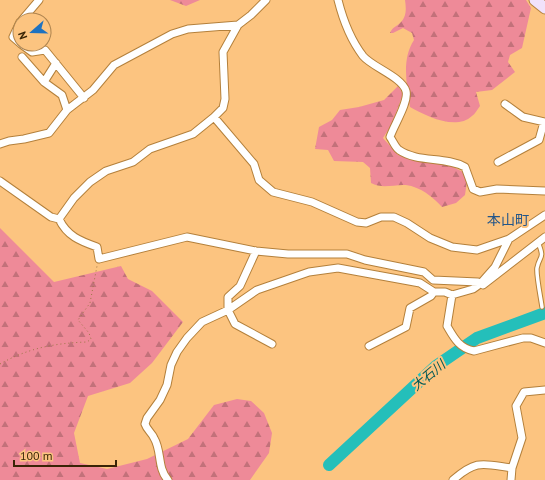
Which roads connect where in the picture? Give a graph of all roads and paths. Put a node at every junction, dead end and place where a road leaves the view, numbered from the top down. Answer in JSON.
{"nodes":[{"id":1,"x":39,"y":0,"type":"edge"},
{"id":2,"x":266,"y":0,"type":"edge"},
{"id":3,"x":338,"y":0,"type":"edge"},
{"id":4,"x":535,"y":0,"type":"edge"},
{"id":5,"x":545,"y":8,"type":"edge"},
{"id":6,"x":29,"y":12,"type":"edge"},
{"id":7,"x":238,"y":25,"type":"junction"},
{"id":8,"x":48,"y":52,"type":"edge"},
{"id":9,"x":22,"y":57,"type":"dead end"},
{"id":10,"x":56,"y":63,"type":"junction"},
{"id":11,"x":44,"y":82,"type":"junction"},
{"id":12,"x":84,"y":98,"type":"junction"},
{"id":13,"x":505,"y":104,"type":"dead end"},
{"id":14,"x":67,"y":110,"type":"junction"},
{"id":15,"x":214,"y":117,"type":"junction"},
{"id":16,"x":544,"y":122,"type":"edge"},
{"id":17,"x":0,"y":144,"type":"edge"},
{"id":18,"x":498,"y":162,"type":"dead end"},
{"id":19,"x":0,"y":181,"type":"edge"},
{"id":20,"x":545,"y":191,"type":"edge"},
{"id":21,"x":545,"y":215,"type":"edge"},
{"id":22,"x":60,"y":219,"type":"junction"},
{"id":23,"x":545,"y":237,"type":"edge"},
{"id":24,"x":508,"y":239,"type":"junction"},
{"id":25,"x":538,"y":242,"type":"junction"},
{"id":26,"x":256,"y":251,"type":"junction"},
{"id":27,"x":99,"y":260,"type":"junction"},
{"id":28,"x":480,"y":284,"type":"junction"},
{"id":29,"x":434,"y":292,"type":"junction"},
{"id":30,"x":452,"y":295,"type":"junction"},
{"id":31,"x":542,"y":307,"type":"dead end"},
{"id":32,"x":228,"y":310,"type":"junction"},
{"id":33,"x":272,"y":344,"type":"dead end"},
{"id":34,"x":545,"y":344,"type":"edge"},
{"id":35,"x":369,"y":346,"type":"dead end"},
{"id":36,"x":0,"y":364,"type":"edge"},
{"id":37,"x":545,"y":390,"type":"edge"},
{"id":38,"x":512,"y":468,"type":"junction"},
{"id":39,"x":168,"y":480,"type":"edge"},
{"id":40,"x":453,"y":480,"type":"edge"},
{"id":41,"x":511,"y":480,"type":"edge"}],
"edges":[{"from":1,"to":6,"type":"street"},
{"from":2,"to":7,"type":"street"},
{"from":3,"to":20,"type":"street"},
{"from":4,"to":5,"type":"main road"},
{"from":7,"to":12,"type":"street"},
{"from":7,"to":15,"type":"street"},
{"from":8,"to":10,"type":"street"},
{"from":9,"to":11,"type":"street"},
{"from":10,"to":11,"type":"street"},
{"from":10,"to":12,"type":"street"},
{"from":11,"to":14,"type":"street"},
{"from":12,"to":14,"type":"street"},
{"from":13,"to":16,"type":"street"},
{"from":14,"to":17,"type":"street"},
{"from":15,"to":22,"type":"street"},
{"from":15,"to":24,"type":"street"},
{"from":16,"to":18,"type":"street"},
{"from":19,"to":22,"type":"street"},
{"from":21,"to":24,"type":"street"},
{"from":22,"to":27,"type":"street"},
{"from":23,"to":25,"type":"street"},
{"from":24,"to":28,"type":"street"},
{"from":25,"to":28,"type":"street"},
{"from":25,"to":31,"type":"lane"},
{"from":26,"to":27,"type":"street"},
{"from":26,"to":28,"type":"street"},
{"from":26,"to":32,"type":"street"},
{"from":27,"to":36,"type":"path"},
{"from":28,"to":30,"type":"street"},
{"from":29,"to":30,"type":"street"},
{"from":29,"to":32,"type":"street"},
{"from":29,"to":35,"type":"street"},
{"from":30,"to":34,"type":"street"},
{"from":32,"to":33,"type":"street"},
{"from":32,"to":39,"type":"street"},
{"from":37,"to":38,"type":"street"},
{"from":38,"to":40,"type":"street"},
{"from":38,"to":41,"type":"street"}]}
